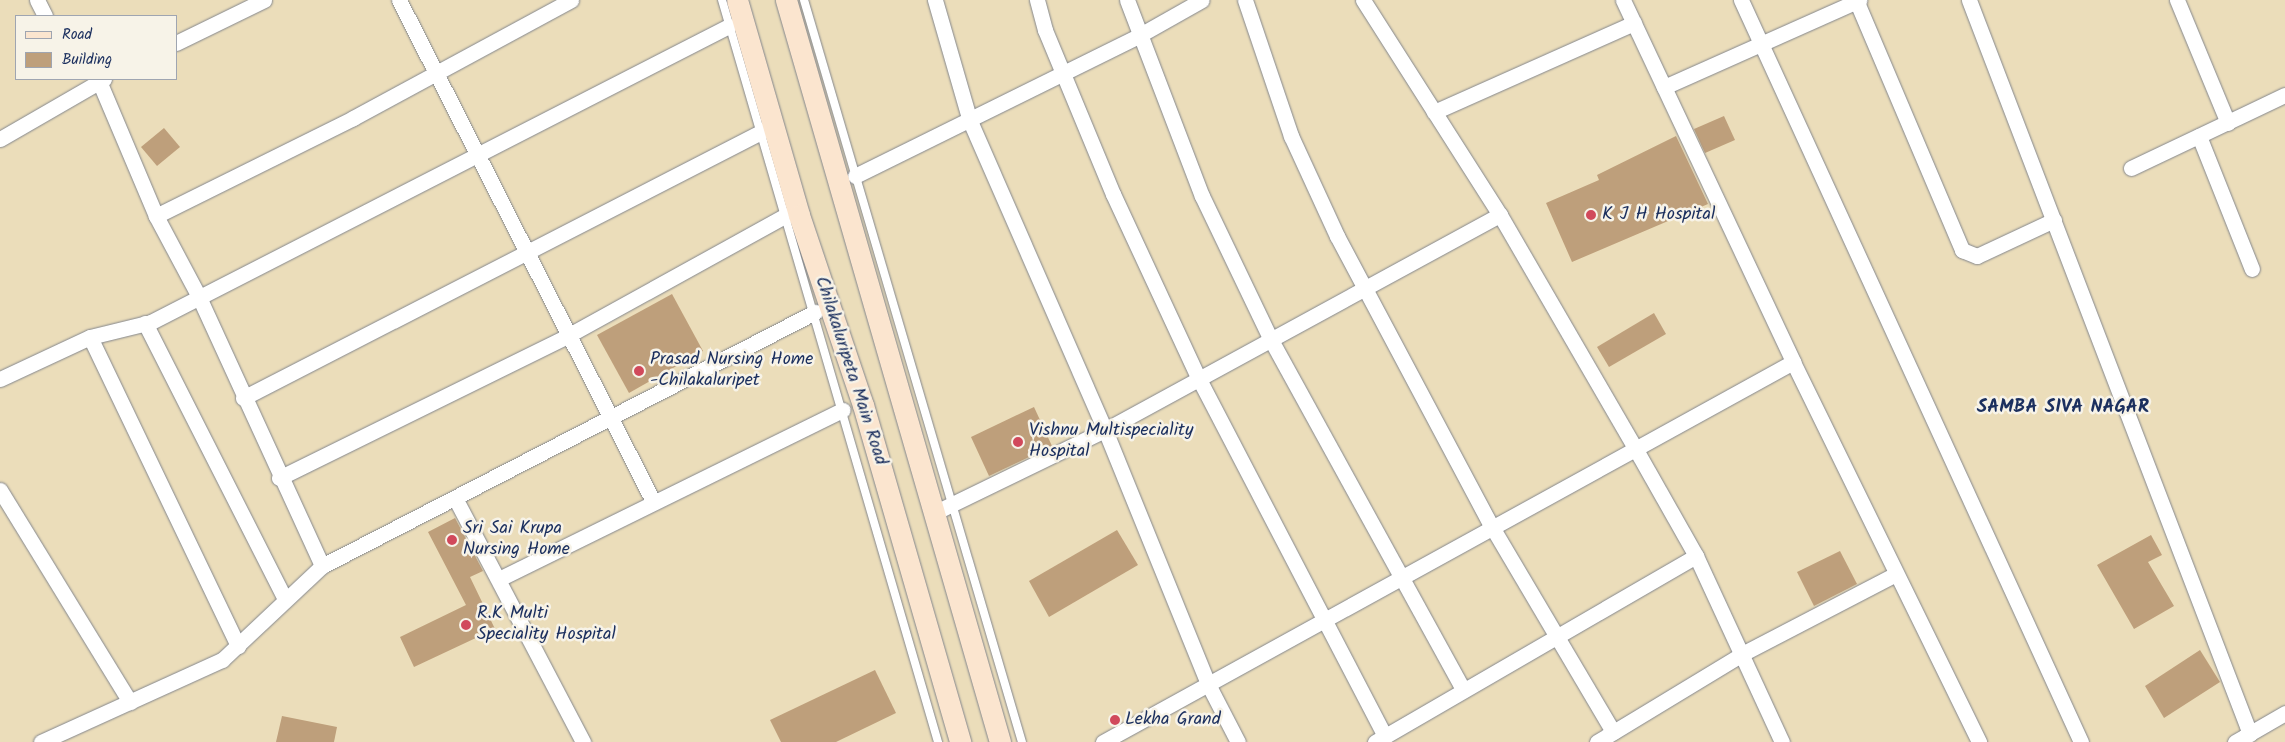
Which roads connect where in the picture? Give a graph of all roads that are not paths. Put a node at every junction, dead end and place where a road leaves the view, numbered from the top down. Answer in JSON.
{"nodes":[{"id":1,"x":37,"y":0,"type":"edge"},
{"id":2,"x":264,"y":0,"type":"edge"},
{"id":3,"x":399,"y":0,"type":"edge"},
{"id":4,"x":571,"y":0,"type":"edge"},
{"id":5,"x":722,"y":0,"type":"edge"},
{"id":6,"x":737,"y":0,"type":"edge"},
{"id":7,"x":786,"y":0,"type":"edge"},
{"id":8,"x":804,"y":0,"type":"edge"},
{"id":9,"x":935,"y":0,"type":"edge"},
{"id":10,"x":1037,"y":0,"type":"edge"},
{"id":11,"x":1127,"y":0,"type":"edge"},
{"id":12,"x":1202,"y":0,"type":"edge"},
{"id":13,"x":1245,"y":0,"type":"edge"},
{"id":14,"x":1363,"y":0,"type":"edge"},
{"id":15,"x":1623,"y":0,"type":"edge"},
{"id":16,"x":1741,"y":0,"type":"edge"},
{"id":17,"x":1857,"y":0,"type":"edge"},
{"id":18,"x":1969,"y":0,"type":"edge"},
{"id":19,"x":2176,"y":0,"type":"edge"},
{"id":20,"x":44,"y":15,"type":"edge"},
{"id":21,"x":1634,"y":22,"type":"junction"},
{"id":22,"x":729,"y":26,"type":"junction"},
{"id":23,"x":1138,"y":36,"type":"junction"},
{"id":24,"x":178,"y":42,"type":"edge"},
{"id":25,"x":1761,"y":42,"type":"junction"},
{"id":26,"x":1062,"y":71,"type":"junction"},
{"id":27,"x":435,"y":74,"type":"junction"},
{"id":28,"x":102,"y":80,"type":"edge"},
{"id":29,"x":77,"y":84,"type":"edge"},
{"id":30,"x":1664,"y":87,"type":"junction"},
{"id":31,"x":2285,"y":95,"type":"edge"},
{"id":32,"x":1434,"y":112,"type":"junction"},
{"id":33,"x":970,"y":121,"type":"junction"},
{"id":34,"x":2228,"y":123,"type":"junction"},
{"id":35,"x":762,"y":131,"type":"junction"},
{"id":36,"x":2199,"y":136,"type":"junction"},
{"id":37,"x":0,"y":139,"type":"edge"},
{"id":38,"x":476,"y":157,"type":"junction"},
{"id":39,"x":2131,"y":168,"type":"dead end"},
{"id":40,"x":855,"y":176,"type":"junction"},
{"id":41,"x":786,"y":215,"type":"junction"},
{"id":42,"x":1500,"y":215,"type":"junction"},
{"id":43,"x":156,"y":216,"type":"junction"},
{"id":44,"x":2054,"y":220,"type":"junction"},
{"id":45,"x":526,"y":253,"type":"junction"},
{"id":46,"x":2252,"y":270,"type":"dead end"},
{"id":47,"x":1364,"y":290,"type":"junction"},
{"id":48,"x":199,"y":297,"type":"junction"},
{"id":49,"x":815,"y":312,"type":"junction"},
{"id":50,"x":146,"y":323,"type":"junction"},
{"id":51,"x":569,"y":336,"type":"junction"},
{"id":52,"x":90,"y":337,"type":"junction"},
{"id":53,"x":1271,"y":340,"type":"junction"},
{"id":54,"x":1792,"y":362,"type":"junction"},
{"id":55,"x":0,"y":378,"type":"edge"},
{"id":56,"x":1199,"y":379,"type":"junction"},
{"id":57,"x":243,"y":398,"type":"junction"},
{"id":58,"x":843,"y":410,"type":"junction"},
{"id":59,"x":613,"y":418,"type":"junction"},
{"id":60,"x":1105,"y":430,"type":"junction"},
{"id":61,"x":1635,"y":448,"type":"junction"},
{"id":62,"x":279,"y":478,"type":"junction"},
{"id":63,"x":0,"y":490,"type":"edge"},
{"id":64,"x":455,"y":498,"type":"junction"},
{"id":65,"x":653,"y":501,"type":"junction"},
{"id":66,"x":943,"y":510,"type":"junction"},
{"id":67,"x":1492,"y":527,"type":"junction"},
{"id":68,"x":1696,"y":556,"type":"junction"},
{"id":69,"x":322,"y":566,"type":"junction"},
{"id":70,"x":1896,"y":574,"type":"junction"},
{"id":71,"x":1401,"y":577,"type":"junction"},
{"id":72,"x":499,"y":579,"type":"junction"},
{"id":73,"x":284,"y":597,"type":"junction"},
{"id":74,"x":1326,"y":619,"type":"junction"},
{"id":75,"x":1557,"y":639,"type":"junction"},
{"id":76,"x":238,"y":646,"type":"junction"},
{"id":77,"x":1744,"y":653,"type":"junction"},
{"id":78,"x":1208,"y":684,"type":"junction"},
{"id":79,"x":1463,"y":689,"type":"junction"},
{"id":80,"x":130,"y":702,"type":"junction"},
{"id":81,"x":2285,"y":713,"type":"edge"},
{"id":82,"x":1613,"y":732,"type":"junction"},
{"id":83,"x":2250,"y":734,"type":"junction"},
{"id":84,"x":1380,"y":739,"type":"edge"},
{"id":85,"x":41,"y":742,"type":"edge"},
{"id":86,"x":583,"y":742,"type":"edge"},
{"id":87,"x":938,"y":742,"type":"edge"},
{"id":88,"x":960,"y":742,"type":"edge"},
{"id":89,"x":1000,"y":742,"type":"edge"},
{"id":90,"x":1022,"y":742,"type":"edge"},
{"id":91,"x":1104,"y":742,"type":"edge"},
{"id":92,"x":1238,"y":742,"type":"edge"},
{"id":93,"x":1597,"y":742,"type":"edge"},
{"id":94,"x":1782,"y":742,"type":"edge"},
{"id":95,"x":1979,"y":742,"type":"edge"},
{"id":96,"x":2081,"y":742,"type":"edge"},
{"id":97,"x":2235,"y":742,"type":"edge"}],
"edges":[{"from":1,"to":20,"type":"street"},
{"from":2,"to":24,"type":"street"},
{"from":3,"to":27,"type":"street"},
{"from":4,"to":27,"type":"street"},
{"from":5,"to":22,"type":"lane"},
{"from":6,"to":88,"type":"main road","name":"Chilakaluripeta Main Road"},
{"from":7,"to":66,"type":"main road"},
{"from":8,"to":40,"type":"lane"},
{"from":9,"to":33,"type":"street"},
{"from":10,"to":26,"type":"street"},
{"from":11,"to":23,"type":"street"},
{"from":12,"to":23,"type":"street"},
{"from":13,"to":47,"type":"street"},
{"from":14,"to":32,"type":"street"},
{"from":15,"to":21,"type":"street"},
{"from":16,"to":25,"type":"street"},
{"from":17,"to":25,"type":"street"},
{"from":17,"to":44,"type":"street"},
{"from":18,"to":44,"type":"street"},
{"from":19,"to":34,"type":"street"},
{"from":21,"to":30,"type":"street"},
{"from":21,"to":32,"type":"street"},
{"from":22,"to":35,"type":"lane"},
{"from":22,"to":38,"type":"street"},
{"from":23,"to":26,"type":"street"},
{"from":23,"to":53,"type":"street"},
{"from":25,"to":30,"type":"street"},
{"from":25,"to":96,"type":"street"},
{"from":26,"to":33,"type":"street"},
{"from":26,"to":56,"type":"street"},
{"from":27,"to":38,"type":"street"},
{"from":27,"to":43,"type":"street"},
{"from":28,"to":29,"type":"street"},
{"from":28,"to":43,"type":"street"},
{"from":29,"to":37,"type":"street"},
{"from":30,"to":54,"type":"street"},
{"from":31,"to":34,"type":"street"},
{"from":32,"to":42,"type":"street"},
{"from":33,"to":40,"type":"street"},
{"from":33,"to":60,"type":"street"},
{"from":34,"to":36,"type":"street"},
{"from":35,"to":41,"type":"lane"},
{"from":35,"to":45,"type":"street"},
{"from":36,"to":39,"type":"street"},
{"from":36,"to":46,"type":"street"},
{"from":38,"to":45,"type":"street"},
{"from":38,"to":48,"type":"street"},
{"from":40,"to":66,"type":"lane"},
{"from":41,"to":49,"type":"lane"},
{"from":41,"to":51,"type":"street"},
{"from":42,"to":47,"type":"street"},
{"from":42,"to":61,"type":"street"},
{"from":43,"to":48,"type":"street"},
{"from":44,"to":83,"type":"street"},
{"from":45,"to":51,"type":"street"},
{"from":45,"to":57,"type":"street"},
{"from":47,"to":53,"type":"street"},
{"from":47,"to":67,"type":"street"},
{"from":48,"to":50,"type":"street"},
{"from":48,"to":57,"type":"street"},
{"from":49,"to":58,"type":"lane"},
{"from":49,"to":59,"type":"street"},
{"from":50,"to":52,"type":"street"},
{"from":50,"to":73,"type":"street"},
{"from":51,"to":59,"type":"street"},
{"from":51,"to":62,"type":"street"},
{"from":52,"to":55,"type":"street"},
{"from":52,"to":76,"type":"street"},
{"from":53,"to":56,"type":"street"},
{"from":53,"to":71,"type":"street"},
{"from":54,"to":61,"type":"street"},
{"from":54,"to":70,"type":"street"},
{"from":56,"to":60,"type":"street"},
{"from":56,"to":74,"type":"street"},
{"from":57,"to":62,"type":"street"},
{"from":58,"to":65,"type":"street"},
{"from":58,"to":87,"type":"lane"},
{"from":59,"to":64,"type":"street"},
{"from":59,"to":65,"type":"street"},
{"from":60,"to":66,"type":"street"},
{"from":60,"to":78,"type":"street"},
{"from":61,"to":67,"type":"street"},
{"from":61,"to":68,"type":"street"},
{"from":62,"to":69,"type":"street"},
{"from":63,"to":80,"type":"street"},
{"from":64,"to":69,"type":"street"},
{"from":64,"to":72,"type":"street"},
{"from":65,"to":72,"type":"street"},
{"from":66,"to":89,"type":"main road"},
{"from":66,"to":90,"type":"lane"},
{"from":67,"to":71,"type":"street"},
{"from":67,"to":75,"type":"street"},
{"from":68,"to":75,"type":"street"},
{"from":68,"to":77,"type":"street"},
{"from":69,"to":73,"type":"street"},
{"from":70,"to":77,"type":"street"},
{"from":70,"to":95,"type":"street"},
{"from":71,"to":74,"type":"street"},
{"from":71,"to":79,"type":"street"},
{"from":72,"to":86,"type":"street"},
{"from":73,"to":76,"type":"street"},
{"from":74,"to":78,"type":"street"},
{"from":74,"to":84,"type":"street"},
{"from":75,"to":79,"type":"street"},
{"from":75,"to":82,"type":"street"},
{"from":76,"to":80,"type":"street"},
{"from":77,"to":82,"type":"street"},
{"from":77,"to":94,"type":"street"},
{"from":78,"to":91,"type":"street"},
{"from":78,"to":92,"type":"street"},
{"from":79,"to":84,"type":"street"},
{"from":80,"to":85,"type":"street"},
{"from":81,"to":83,"type":"street"},
{"from":82,"to":93,"type":"street"},
{"from":83,"to":97,"type":"street"}]}
